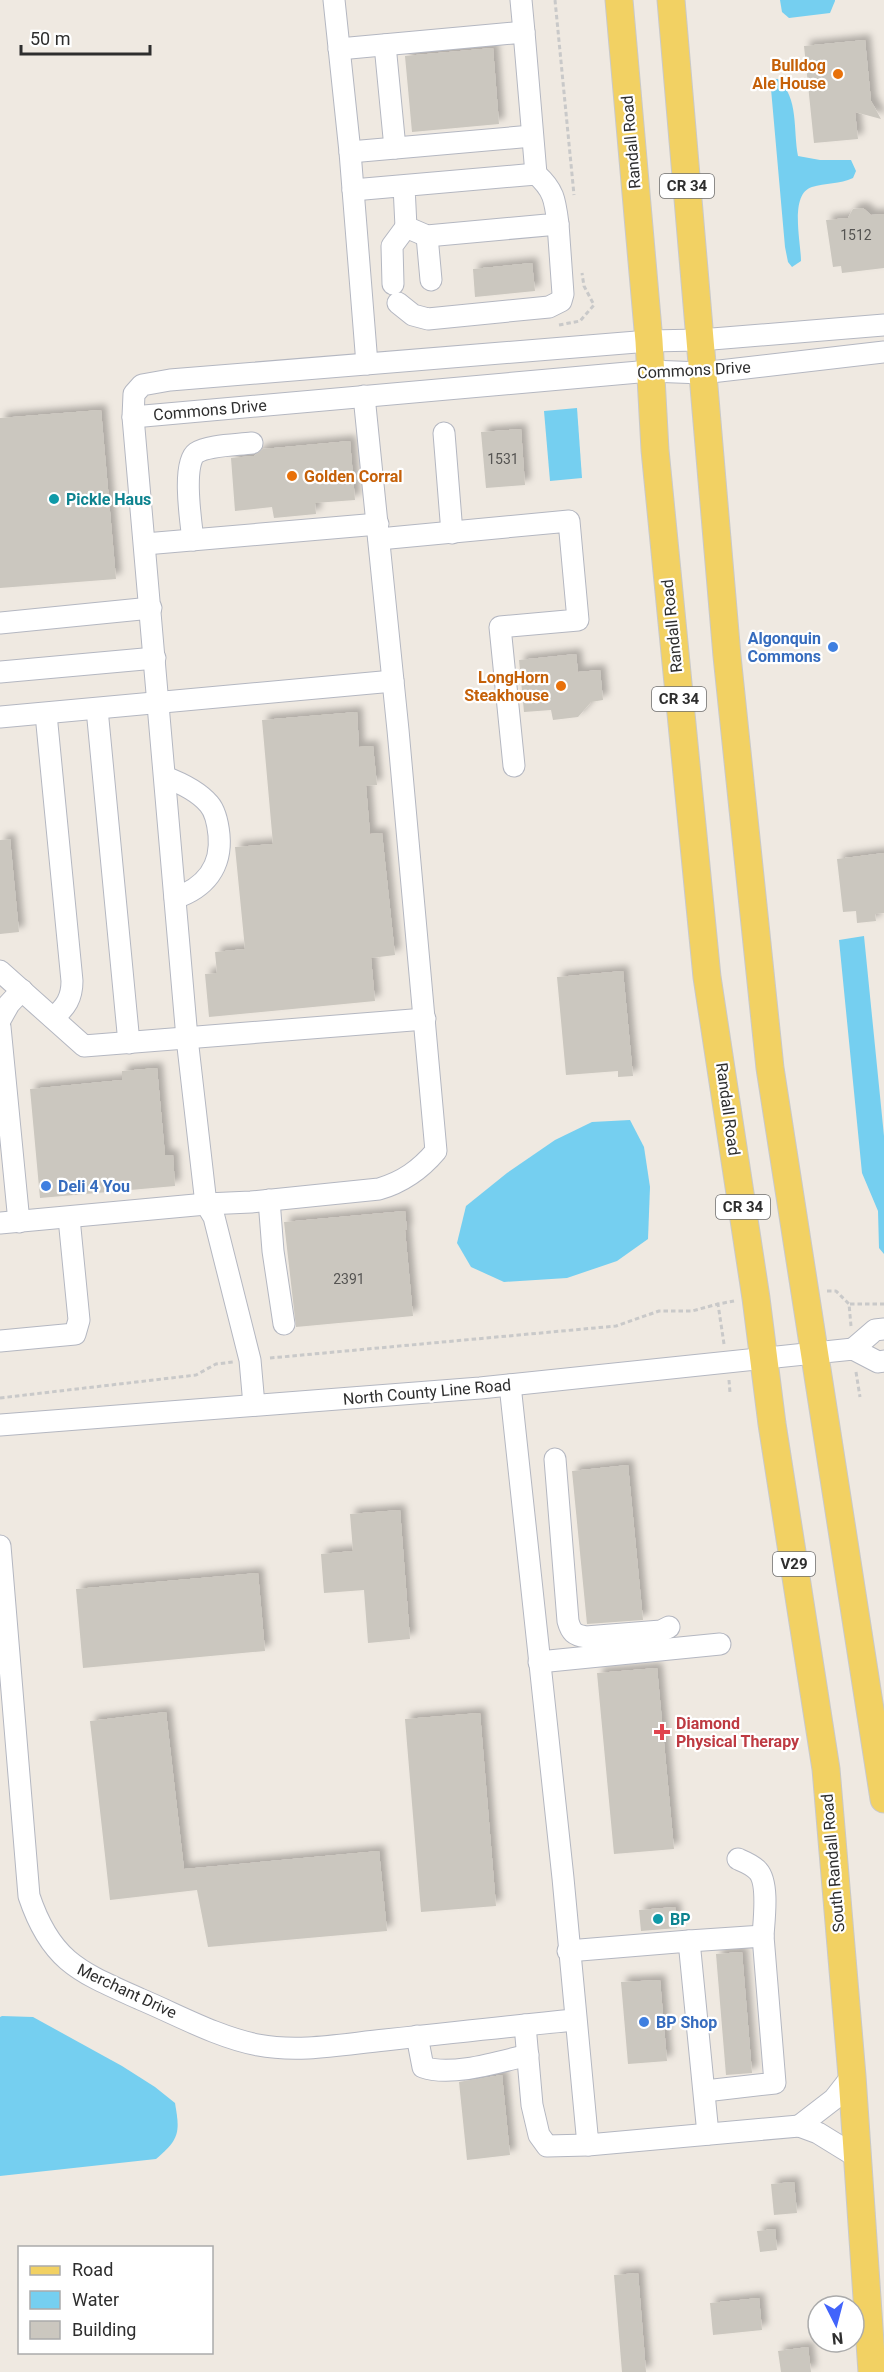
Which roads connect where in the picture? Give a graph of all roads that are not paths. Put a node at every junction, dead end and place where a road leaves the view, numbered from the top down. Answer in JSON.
{"nodes":[{"id":1,"x":334,"y":0,"type":"edge"},
{"id":2,"x":521,"y":0,"type":"edge"},
{"id":3,"x":619,"y":0,"type":"edge"},
{"id":4,"x":671,"y":0,"type":"edge"},
{"id":5,"x":524,"y":32,"type":"junction"},
{"id":6,"x":385,"y":45,"type":"junction"},
{"id":7,"x":339,"y":50,"type":"junction"},
{"id":8,"x":532,"y":136,"type":"junction"},
{"id":9,"x":395,"y":148,"type":"junction"},
{"id":10,"x":350,"y":152,"type":"junction"},
{"id":11,"x":536,"y":174,"type":"junction"},
{"id":12,"x":404,"y":186,"type":"junction"},
{"id":13,"x":353,"y":190,"type":"junction"},
{"id":14,"x":558,"y":224,"type":"junction"},
{"id":15,"x":406,"y":227,"type":"junction"},
{"id":16,"x":427,"y":236,"type":"junction"},
{"id":17,"x":431,"y":280,"type":"dead end"},
{"id":18,"x":884,"y":325,"type":"edge"},
{"id":19,"x":700,"y":340,"type":"junction"},
{"id":20,"x":649,"y":341,"type":"junction"},
{"id":21,"x":884,"y":352,"type":"edge"},
{"id":22,"x":367,"y":364,"type":"junction"},
{"id":23,"x":650,"y":371,"type":"junction"},
{"id":24,"x":702,"y":372,"type":"junction"},
{"id":25,"x":364,"y":396,"type":"junction"},
{"id":26,"x":134,"y":417,"type":"junction"},
{"id":27,"x":444,"y":433,"type":"dead end"},
{"id":28,"x":252,"y":443,"type":"dead end"},
{"id":29,"x":379,"y":532,"type":"junction"},
{"id":30,"x":452,"y":533,"type":"junction"},
{"id":31,"x":193,"y":540,"type":"junction"},
{"id":32,"x":145,"y":544,"type":"junction"},
{"id":33,"x":151,"y":608,"type":"junction"},
{"id":34,"x":0,"y":623,"type":"edge"},
{"id":35,"x":155,"y":658,"type":"junction"},
{"id":36,"x":0,"y":672,"type":"edge"},
{"id":37,"x":393,"y":681,"type":"junction"},
{"id":38,"x":160,"y":704,"type":"junction"},
{"id":39,"x":97,"y":709,"type":"junction"},
{"id":40,"x":46,"y":714,"type":"junction"},
{"id":41,"x":0,"y":717,"type":"edge"},
{"id":42,"x":514,"y":766,"type":"dead end"},
{"id":43,"x":165,"y":777,"type":"junction"},
{"id":44,"x":175,"y":898,"type":"junction"},
{"id":45,"x":0,"y":971,"type":"edge"},
{"id":46,"x":22,"y":990,"type":"junction"},
{"id":47,"x":53,"y":1018,"type":"junction"},
{"id":48,"x":425,"y":1019,"type":"junction"},
{"id":49,"x":0,"y":1020,"type":"edge"},
{"id":50,"x":0,"y":1027,"type":"edge"},
{"id":51,"x":187,"y":1038,"type":"junction"},
{"id":52,"x":129,"y":1043,"type":"junction"},
{"id":53,"x":269,"y":1200,"type":"junction"},
{"id":54,"x":207,"y":1204,"type":"junction"},
{"id":55,"x":69,"y":1218,"type":"junction"},
{"id":56,"x":10,"y":1222,"type":"edge"},
{"id":57,"x":284,"y":1324,"type":"dead end"},
{"id":58,"x":884,"y":1329,"type":"edge"},
{"id":59,"x":0,"y":1341,"type":"edge"},
{"id":60,"x":853,"y":1348,"type":"junction"},
{"id":61,"x":816,"y":1352,"type":"junction"},
{"id":62,"x":763,"y":1357,"type":"junction"},
{"id":63,"x":884,"y":1361,"type":"edge"},
{"id":64,"x":510,"y":1385,"type":"junction"},
{"id":65,"x":254,"y":1406,"type":"junction"},
{"id":66,"x":0,"y":1425,"type":"edge"},
{"id":67,"x":555,"y":1459,"type":"dead end"},
{"id":68,"x":0,"y":1546,"type":"edge"},
{"id":69,"x":669,"y":1627,"type":"dead end"},
{"id":70,"x":720,"y":1644,"type":"dead end"},
{"id":71,"x":539,"y":1662,"type":"junction"},
{"id":72,"x":884,"y":1799,"type":"edge"},
{"id":73,"x":738,"y":1859,"type":"dead end"},
{"id":74,"x":763,"y":1936,"type":"junction"},
{"id":75,"x":689,"y":1941,"type":"junction"},
{"id":76,"x":568,"y":1951,"type":"junction"},
{"id":77,"x":575,"y":2020,"type":"junction"},
{"id":78,"x":525,"y":2025,"type":"junction"},
{"id":79,"x":417,"y":2036,"type":"junction"},
{"id":80,"x":528,"y":2055,"type":"junction"},
{"id":81,"x":852,"y":2076,"type":"junction"},
{"id":82,"x":705,"y":2091,"type":"junction"},
{"id":83,"x":799,"y":2126,"type":"junction"},
{"id":84,"x":708,"y":2134,"type":"junction"},
{"id":85,"x":588,"y":2145,"type":"junction"},
{"id":86,"x":857,"y":2157,"type":"junction"},
{"id":87,"x":872,"y":2372,"type":"edge"}],
"edges":[{"from":1,"to":7,"type":"street"},
{"from":2,"to":5,"type":"street"},
{"from":3,"to":20,"type":"main road","name":"Randall Road","number":"CR 34"},
{"from":4,"to":19,"type":"main road","number":"CR 34"},
{"from":5,"to":6,"type":"street"},
{"from":5,"to":8,"type":"street"},
{"from":6,"to":7,"type":"street"},
{"from":6,"to":9,"type":"street"},
{"from":7,"to":10,"type":"street"},
{"from":8,"to":9,"type":"street"},
{"from":8,"to":11,"type":"street"},
{"from":9,"to":10,"type":"street"},
{"from":10,"to":13,"type":"street"},
{"from":11,"to":12,"type":"street"},
{"from":11,"to":14,"type":"street"},
{"from":12,"to":13,"type":"street"},
{"from":12,"to":15,"type":"street"},
{"from":13,"to":22,"type":"street"},
{"from":14,"to":15,"type":"street"},
{"from":14,"to":16,"type":"street"},
{"from":15,"to":16,"type":"street"},
{"from":16,"to":17,"type":"street"},
{"from":18,"to":19,"type":"street","name":"Commons Drive"},
{"from":19,"to":20,"type":"street","name":"Commons Drive"},
{"from":19,"to":24,"type":"main road","number":"CR 34"},
{"from":20,"to":22,"type":"street","name":"Commons Drive"},
{"from":20,"to":23,"type":"main road","name":"Randall Road","number":"CR 34"},
{"from":21,"to":24,"type":"street","name":"Commons Drive"},
{"from":22,"to":26,"type":"street","name":"Commons Drive"},
{"from":23,"to":24,"type":"street","name":"Commons Drive"},
{"from":23,"to":25,"type":"street","name":"Commons Drive"},
{"from":23,"to":62,"type":"main road","name":"Randall Road","number":"CR 34"},
{"from":24,"to":61,"type":"main road","number":"CR 34"},
{"from":25,"to":26,"type":"street","name":"Commons Drive"},
{"from":25,"to":29,"type":"street"},
{"from":26,"to":32,"type":"street"},
{"from":27,"to":30,"type":"street"},
{"from":28,"to":31,"type":"street"},
{"from":29,"to":30,"type":"street"},
{"from":29,"to":31,"type":"street"},
{"from":29,"to":37,"type":"street"},
{"from":30,"to":42,"type":"street"},
{"from":31,"to":32,"type":"street"},
{"from":32,"to":33,"type":"street"},
{"from":33,"to":34,"type":"street"},
{"from":33,"to":35,"type":"street"},
{"from":35,"to":36,"type":"street"},
{"from":35,"to":38,"type":"street"},
{"from":37,"to":38,"type":"street"},
{"from":37,"to":48,"type":"street"},
{"from":38,"to":39,"type":"street"},
{"from":38,"to":43,"type":"street"},
{"from":39,"to":40,"type":"street"},
{"from":39,"to":52,"type":"street"},
{"from":40,"to":41,"type":"street"},
{"from":40,"to":47,"type":"street"},
{"from":43,"to":44,"type":"street"},
{"from":43,"to":44,"type":"street"},
{"from":44,"to":51,"type":"street"},
{"from":45,"to":46,"type":"street"},
{"from":46,"to":47,"type":"street"},
{"from":46,"to":49,"type":"street"},
{"from":47,"to":52,"type":"street"},
{"from":48,"to":51,"type":"street"},
{"from":48,"to":53,"type":"street"},
{"from":50,"to":56,"type":"street"},
{"from":51,"to":52,"type":"street"},
{"from":51,"to":54,"type":"street"},
{"from":53,"to":54,"type":"street"},
{"from":53,"to":57,"type":"street"},
{"from":54,"to":55,"type":"street"},
{"from":54,"to":65,"type":"street"},
{"from":55,"to":56,"type":"street"},
{"from":55,"to":59,"type":"street"},
{"from":58,"to":60,"type":"street"},
{"from":60,"to":61,"type":"street","name":"North County Line Road"},
{"from":60,"to":63,"type":"street"},
{"from":61,"to":62,"type":"street","name":"North County Line Road"},
{"from":61,"to":72,"type":"main road"},
{"from":62,"to":64,"type":"street","name":"North County Line Road"},
{"from":62,"to":81,"type":"main road","name":"South Randall Road","number":"V29"},
{"from":64,"to":65,"type":"street","name":"North County Line Road"},
{"from":64,"to":71,"type":"street"},
{"from":65,"to":66,"type":"street","name":"North County Line Road"},
{"from":67,"to":69,"type":"street"},
{"from":68,"to":79,"type":"street","name":"Merchant Drive"},
{"from":70,"to":71,"type":"street"},
{"from":71,"to":76,"type":"street"},
{"from":73,"to":74,"type":"street"},
{"from":74,"to":75,"type":"street"},
{"from":74,"to":82,"type":"street"},
{"from":75,"to":76,"type":"street"},
{"from":75,"to":82,"type":"street"},
{"from":76,"to":77,"type":"street"},
{"from":77,"to":78,"type":"street","name":"Merchant Drive"},
{"from":77,"to":85,"type":"street"},
{"from":78,"to":79,"type":"street","name":"Merchant Drive"},
{"from":78,"to":80,"type":"street"},
{"from":79,"to":80,"type":"street"},
{"from":80,"to":85,"type":"street"},
{"from":81,"to":83,"type":"street"},
{"from":81,"to":86,"type":"main road","name":"South Randall Road","number":"V29"},
{"from":82,"to":84,"type":"street"},
{"from":83,"to":84,"type":"street"},
{"from":83,"to":86,"type":"street"},
{"from":84,"to":85,"type":"street"},
{"from":86,"to":87,"type":"main road","name":"South Randall Road","number":"V29"}]}
